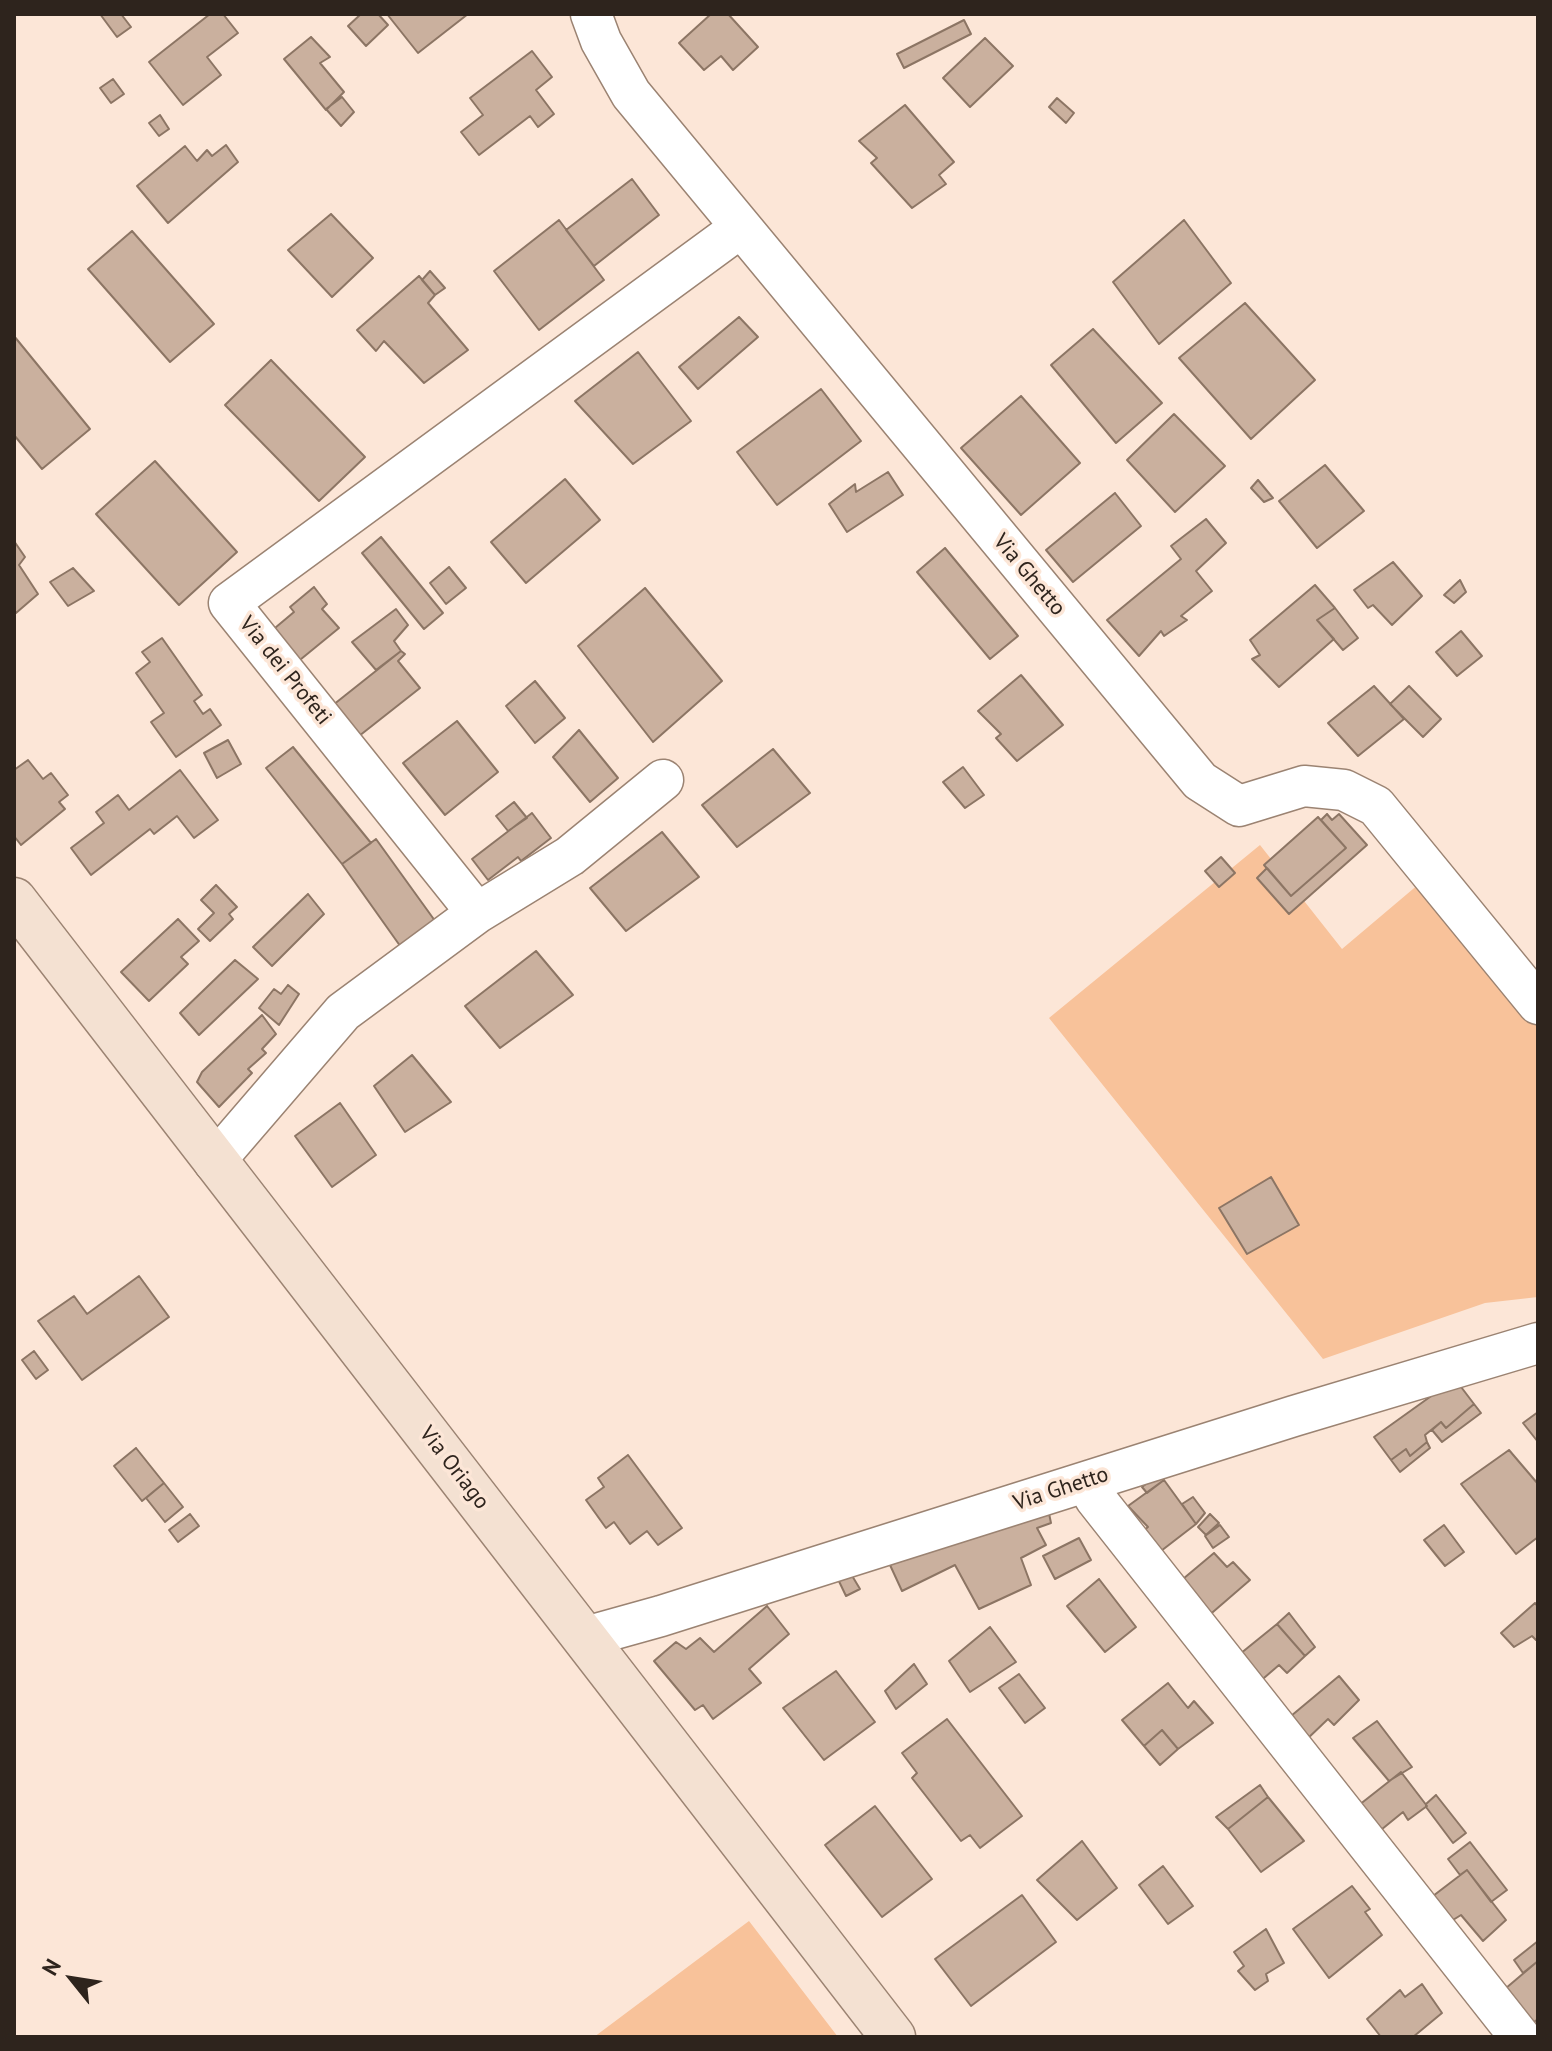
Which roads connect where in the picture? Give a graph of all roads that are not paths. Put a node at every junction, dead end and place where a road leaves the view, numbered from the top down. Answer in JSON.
{"nodes":[{"id":1,"x":591,"y":14,"type":"edge"},
{"id":2,"x":740,"y":228,"type":"junction"},
{"id":3,"x":663,"y":780,"type":"dead end"},
{"id":4,"x":14,"y":900,"type":"edge"},
{"id":5,"x":477,"y":913,"type":"junction"},
{"id":6,"x":1538,"y":1004,"type":"edge"},
{"id":7,"x":214,"y":1162,"type":"junction"},
{"id":8,"x":1538,"y":1343,"type":"edge"},
{"id":9,"x":1093,"y":1480,"type":"junction"},
{"id":10,"x":586,"y":1640,"type":"junction"},
{"id":11,"x":893,"y":2037,"type":"edge"},
{"id":12,"x":1520,"y":2037,"type":"edge"}],
"edges":[{"from":1,"to":2,"type":"street","name":"Via Ghetto"},
{"from":2,"to":5,"type":"street","name":"Via dei Profeti"},
{"from":2,"to":6,"type":"street","name":"Via Ghetto"},
{"from":3,"to":5,"type":"street"},
{"from":4,"to":7,"type":"street","name":"Via Oriago"},
{"from":5,"to":7,"type":"street"},
{"from":7,"to":10,"type":"street","name":"Via Oriago"},
{"from":8,"to":9,"type":"street","name":"Via Ghetto"},
{"from":9,"to":10,"type":"street","name":"Via Ghetto"},
{"from":9,"to":12,"type":"street"},
{"from":10,"to":11,"type":"street","name":"Via Oriago"}]}
